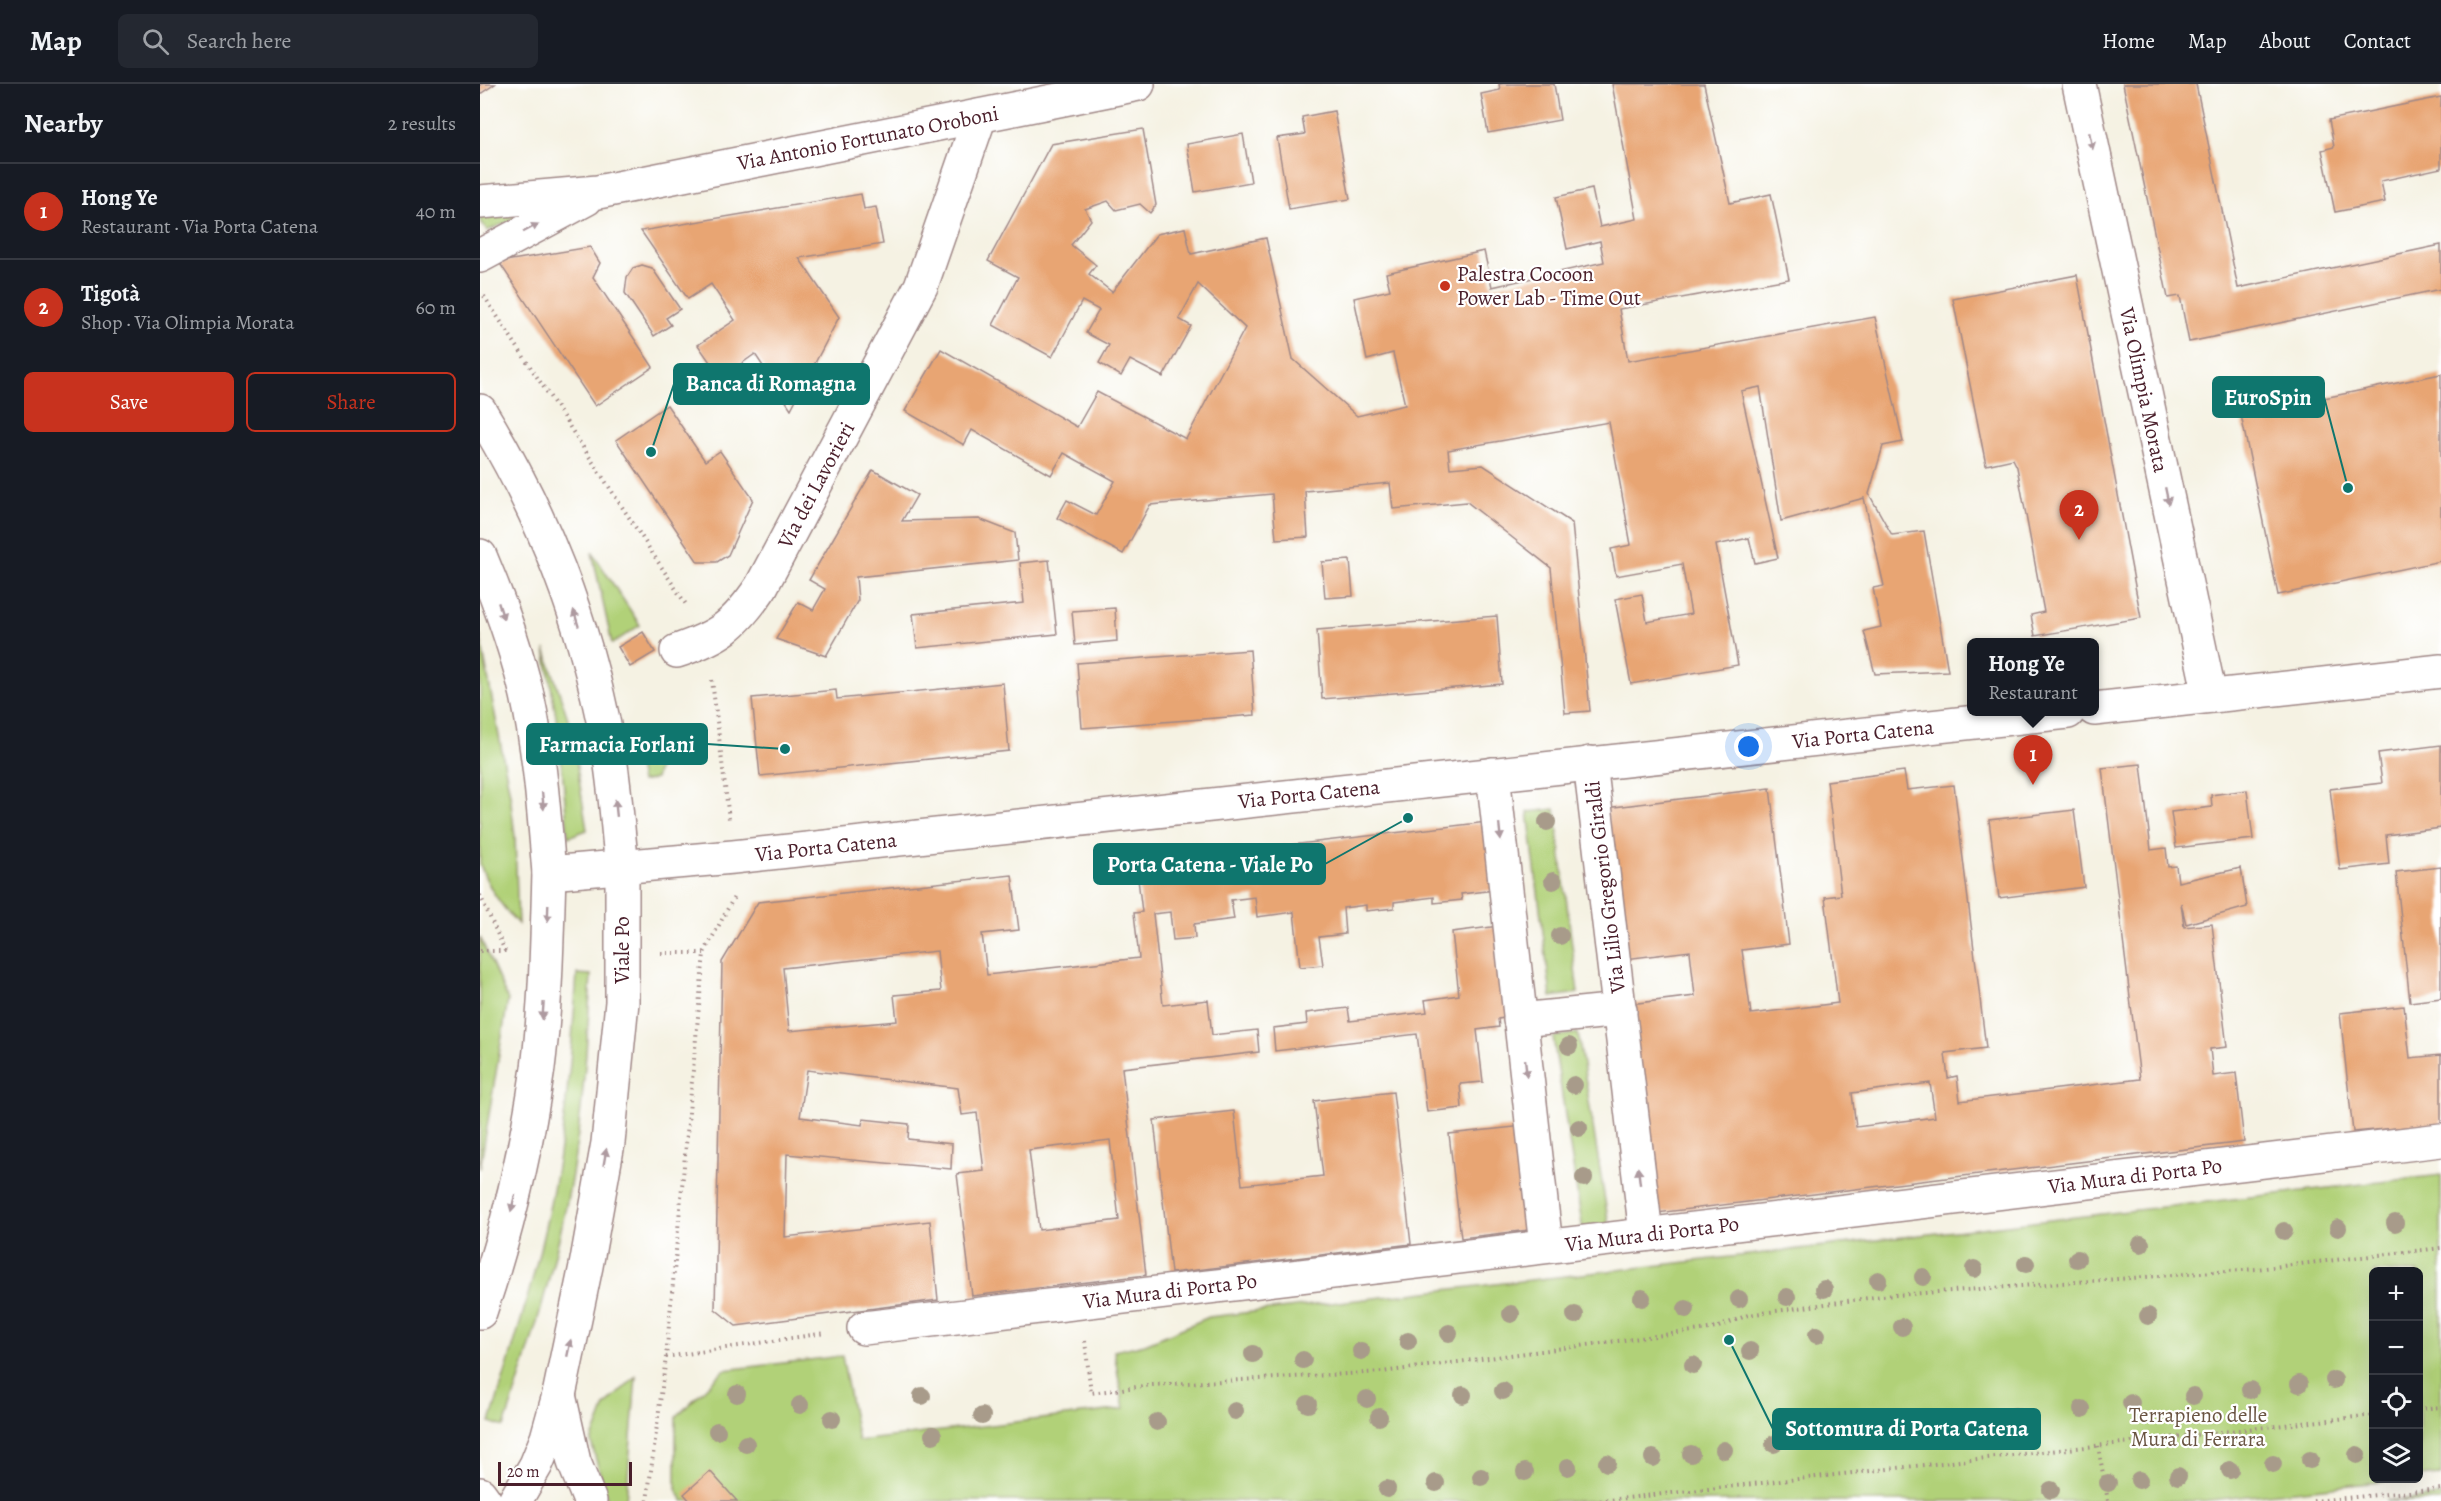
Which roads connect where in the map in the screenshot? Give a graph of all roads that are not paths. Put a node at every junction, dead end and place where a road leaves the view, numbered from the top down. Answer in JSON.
{"nodes":[{"id":1,"x":1138,"y":84,"type":"edge"},
{"id":2,"x":2079,"y":84,"type":"edge"},
{"id":3,"x":1024,"y":95,"type":"edge"},
{"id":4,"x":980,"y":116,"type":"junction"},
{"id":5,"x":598,"y":192,"type":"junction"},
{"id":6,"x":480,"y":202,"type":"edge"},
{"id":7,"x":480,"y":256,"type":"edge"},
{"id":8,"x":480,"y":411,"type":"edge"},
{"id":9,"x":480,"y":556,"type":"edge"},
{"id":10,"x":677,"y":651,"type":"dead end"},
{"id":11,"x":2441,"y":671,"type":"edge"},
{"id":12,"x":2210,"y":696,"type":"junction"},
{"id":13,"x":2099,"y":708,"type":"edge"},
{"id":14,"x":2022,"y":716,"type":"edge"},
{"id":15,"x":1590,"y":763,"type":"junction"},
{"id":16,"x":1493,"y":774,"type":"junction"},
{"id":17,"x":622,"y":867,"type":"junction"},
{"id":18,"x":549,"y":873,"type":"junction"},
{"id":19,"x":1620,"y":1010,"type":"junction"},
{"id":20,"x":1520,"y":1020,"type":"junction"},
{"id":21,"x":2441,"y":1140,"type":"edge"},
{"id":22,"x":1646,"y":1234,"type":"junction"},
{"id":23,"x":1545,"y":1246,"type":"junction"},
{"id":24,"x":480,"y":1312,"type":"edge"},
{"id":25,"x":864,"y":1328,"type":"road end"},
{"id":26,"x":559,"y":1395,"type":"junction"},
{"id":27,"x":480,"y":1494,"type":"edge"},
{"id":28,"x":485,"y":1501,"type":"edge"},
{"id":29,"x":515,"y":1501,"type":"edge"},
{"id":30,"x":590,"y":1501,"type":"edge"}],
"edges":[{"from":1,"to":3,"type":"street","name":"Via Antonio Fortunato Oroboni"},
{"from":2,"to":12,"type":"street","name":"Via Olimpia Morata","one_way":true},
{"from":3,"to":4,"type":"street","name":"Via Antonio Fortunato Oroboni"},
{"from":4,"to":5,"type":"street","name":"Via Antonio Fortunato Oroboni"},
{"from":4,"to":10,"type":"street","name":"Via dei Lavorieri"},
{"from":5,"to":6,"type":"street","name":"Via Antonio Fortunato Oroboni"},
{"from":7,"to":5,"type":"street","name":"Via Antonio Fortunato Oroboni","one_way":true},
{"from":17,"to":8,"type":"street","name":"Viale Po","one_way":true},
{"from":9,"to":18,"type":"street","one_way":true},
{"from":11,"to":12,"type":"street"},
{"from":12,"to":13,"type":"street"},
{"from":14,"to":15,"type":"street","name":"Via Porta Catena"},
{"from":15,"to":16,"type":"street","name":"Via Porta Catena"},
{"from":15,"to":19,"type":"street","name":"Via Lilio Gregorio Giraldi"},
{"from":16,"to":17,"type":"street","name":"Via Porta Catena"},
{"from":16,"to":20,"type":"street","one_way":true},
{"from":17,"to":18,"type":"street","name":"Via Porta Catena"},
{"from":26,"to":17,"type":"street","name":"Viale Po","one_way":true},
{"from":18,"to":24,"type":"street","one_way":true},
{"from":19,"to":20,"type":"street","name":"Via Lilio Gregorio Giraldi"},
{"from":22,"to":19,"type":"street","name":"Via Lilio Gregorio Giraldi","one_way":true},
{"from":20,"to":23,"type":"street","one_way":true},
{"from":21,"to":22,"type":"street","name":"Via Mura di Porta Po"},
{"from":22,"to":23,"type":"street","name":"Via Mura di Porta Po"},
{"from":23,"to":25,"type":"street","name":"Via Mura di Porta Po"},
{"from":26,"to":29,"type":"street","name":"Viale Po"},
{"from":26,"to":30,"type":"street"},
{"from":27,"to":28,"type":"street"}]}
